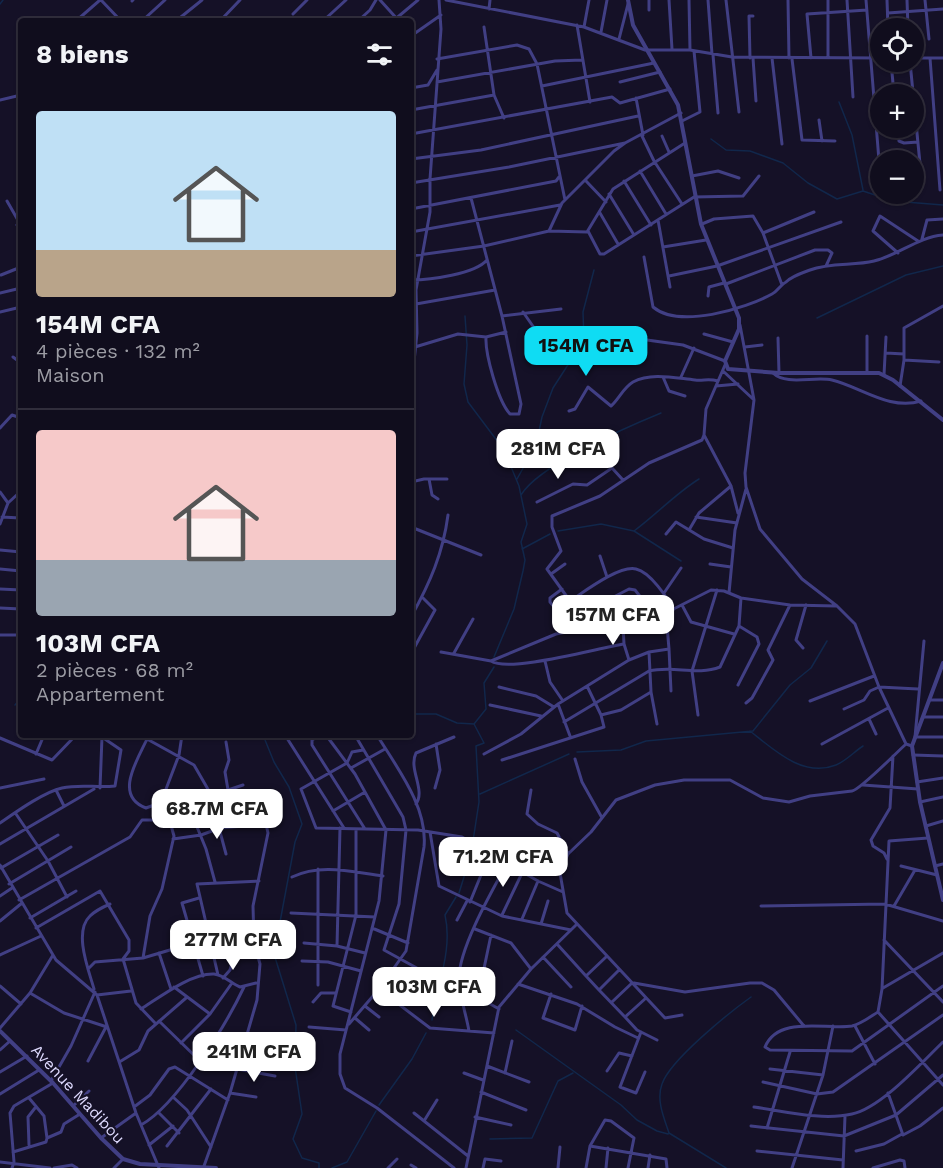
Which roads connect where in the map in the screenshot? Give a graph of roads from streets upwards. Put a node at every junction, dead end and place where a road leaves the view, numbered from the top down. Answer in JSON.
{"nodes":[{"id":1,"x":101,"y":0,"type":"edge"},
{"id":2,"x":165,"y":0,"type":"edge"},
{"id":3,"x":202,"y":0,"type":"edge"},
{"id":4,"x":240,"y":0,"type":"edge"},
{"id":5,"x":307,"y":0,"type":"edge"},
{"id":6,"x":346,"y":0,"type":"edge"},
{"id":7,"x":378,"y":0,"type":"edge"},
{"id":8,"x":418,"y":0,"type":"edge"},
{"id":9,"x":440,"y":0,"type":"edge"},
{"id":10,"x":446,"y":0,"type":"edge"},
{"id":11,"x":470,"y":0,"type":"edge"},
{"id":12,"x":490,"y":0,"type":"edge"},
{"id":13,"x":589,"y":0,"type":"edge"},
{"id":14,"x":607,"y":0,"type":"edge"},
{"id":15,"x":649,"y":0,"type":"edge"},
{"id":16,"x":669,"y":0,"type":"edge"},
{"id":17,"x":689,"y":0,"type":"edge"},
{"id":18,"x":708,"y":0,"type":"edge"},
{"id":19,"x":726,"y":0,"type":"edge"},
{"id":20,"x":788,"y":0,"type":"edge"},
{"id":21,"x":828,"y":0,"type":"edge"},
{"id":22,"x":848,"y":0,"type":"edge"},
{"id":23,"x":866,"y":0,"type":"edge"},
{"id":24,"x":887,"y":0,"type":"edge"},
{"id":25,"x":907,"y":0,"type":"edge"},
{"id":26,"x":925,"y":0,"type":"edge"},
{"id":27,"x":452,"y":1,"type":"edge"},
{"id":28,"x":628,"y":2,"type":"edge"},
{"id":29,"x":469,"y":5,"type":"junction"},
{"id":30,"x":489,"y":9,"type":"junction"},
{"id":31,"x":943,"y":9,"type":"edge"},
{"id":32,"x":649,"y":10,"type":"dead end"},
{"id":33,"x":867,"y":10,"type":"junction"},
{"id":34,"x":847,"y":11,"type":"junction"},
{"id":35,"x":926,"y":11,"type":"junction"},
{"id":36,"x":907,"y":12,"type":"junction"},
{"id":37,"x":827,"y":13,"type":"junction"},
{"id":38,"x":888,"y":13,"type":"junction"},
{"id":39,"x":293,"y":14,"type":"dead end"},
{"id":40,"x":441,"y":15,"type":"junction"},
{"id":41,"x":753,"y":16,"type":"dead end"},
{"id":42,"x":80,"y":18,"type":"edge"},
{"id":43,"x":118,"y":18,"type":"edge"},
{"id":44,"x":145,"y":18,"type":"edge"},
{"id":45,"x":180,"y":18,"type":"edge"},
{"id":46,"x":223,"y":18,"type":"edge"},
{"id":47,"x":326,"y":18,"type":"edge"},
{"id":48,"x":361,"y":18,"type":"edge"},
{"id":49,"x":394,"y":18,"type":"edge"},
{"id":50,"x":398,"y":18,"type":"edge"},
{"id":51,"x":888,"y":18,"type":"edge"},
{"id":52,"x":907,"y":18,"type":"edge"},
{"id":53,"x":577,"y":26,"type":"junction"},
{"id":54,"x":484,"y":27,"type":"dead end"},
{"id":55,"x":584,"y":27,"type":"junction"},
{"id":56,"x":601,"y":32,"type":"junction"},
{"id":57,"x":414,"y":34,"type":"edge"},
{"id":58,"x":619,"y":39,"type":"junction"},
{"id":59,"x":929,"y":39,"type":"dead end"},
{"id":60,"x":672,"y":49,"type":"junction"},
{"id":61,"x":487,"y":50,"type":"junction"},
{"id":62,"x":645,"y":50,"type":"junction"},
{"id":63,"x":692,"y":51,"type":"junction"},
{"id":64,"x":712,"y":54,"type":"junction"},
{"id":65,"x":732,"y":57,"type":"junction"},
{"id":66,"x":828,"y":57,"type":"junction"},
{"id":67,"x":870,"y":57,"type":"joint"},
{"id":68,"x":752,"y":58,"type":"junction"},
{"id":69,"x":772,"y":58,"type":"junction"},
{"id":70,"x":791,"y":58,"type":"junction"},
{"id":71,"x":810,"y":58,"type":"junction"},
{"id":72,"x":850,"y":58,"type":"junction"},
{"id":73,"x":924,"y":58,"type":"edge"},
{"id":74,"x":930,"y":58,"type":"junction"},
{"id":75,"x":943,"y":58,"type":"edge"},
{"id":76,"x":437,"y":59,"type":"junction"},
{"id":77,"x":582,"y":60,"type":"junction"},
{"id":78,"x":654,"y":63,"type":"junction"},
{"id":79,"x":537,"y":64,"type":"junction"},
{"id":80,"x":437,"y":70,"type":"junction"},
{"id":81,"x":660,"y":72,"type":"junction"},
{"id":82,"x":871,"y":72,"type":"edge"},
{"id":83,"x":911,"y":72,"type":"edge"},
{"id":84,"x":492,"y":73,"type":"junction"},
{"id":85,"x":585,"y":78,"type":"junction"},
{"id":86,"x":437,"y":82,"type":"junction"},
{"id":87,"x":620,"y":82,"type":"dead end"},
{"id":88,"x":542,"y":86,"type":"junction"},
{"id":89,"x":414,"y":87,"type":"edge"},
{"id":90,"x":670,"y":89,"type":"junction"},
{"id":91,"x":494,"y":95,"type":"junction"},
{"id":92,"x":18,"y":96,"type":"edge"},
{"id":93,"x":853,"y":97,"type":"dead end"},
{"id":94,"x":636,"y":98,"type":"junction"},
{"id":95,"x":0,"y":100,"type":"edge"},
{"id":96,"x":756,"y":101,"type":"dead end"},
{"id":97,"x":590,"y":102,"type":"junction"},
{"id":98,"x":436,"y":105,"type":"junction"},
{"id":99,"x":414,"y":109,"type":"edge"},
{"id":100,"x":546,"y":109,"type":"junction"},
{"id":101,"x":739,"y":112,"type":"dead end"},
{"id":102,"x":681,"y":113,"type":"junction"},
{"id":103,"x":718,"y":113,"type":"dead end"},
{"id":104,"x":638,"y":116,"type":"junction"},
{"id":105,"x":504,"y":118,"type":"junction"},
{"id":106,"x":819,"y":120,"type":"dead end"},
{"id":107,"x":682,"y":121,"type":"junction"},
{"id":108,"x":435,"y":131,"type":"junction"},
{"id":109,"x":550,"y":133,"type":"junction"},
{"id":110,"x":414,"y":134,"type":"edge"},
{"id":111,"x":643,"y":136,"type":"junction"},
{"id":112,"x":662,"y":136,"type":"dead end"},
{"id":113,"x":899,"y":138,"type":"edge"},
{"id":114,"x":822,"y":141,"type":"junction"},
{"id":115,"x":835,"y":141,"type":"dead end"},
{"id":116,"x":918,"y":142,"type":"junction"},
{"id":117,"x":624,"y":143,"type":"junction"},
{"id":118,"x":685,"y":143,"type":"junction"},
{"id":119,"x":782,"y":144,"type":"dead end"},
{"id":120,"x":878,"y":150,"type":"edge"},
{"id":121,"x":919,"y":150,"type":"edge"},
{"id":122,"x":669,"y":152,"type":"junction"},
{"id":123,"x":432,"y":154,"type":"junction"},
{"id":124,"x":555,"y":157,"type":"junction"},
{"id":125,"x":414,"y":158,"type":"edge"},
{"id":126,"x":654,"y":161,"type":"junction"},
{"id":127,"x":640,"y":171,"type":"junction"},
{"id":128,"x":759,"y":176,"type":"dead end"},
{"id":129,"x":560,"y":177,"type":"junction"},
{"id":130,"x":691,"y":177,"type":"junction"},
{"id":131,"x":739,"y":178,"type":"dead end"},
{"id":132,"x":430,"y":180,"type":"junction"},
{"id":133,"x":556,"y":181,"type":"junction"},
{"id":134,"x":586,"y":181,"type":"junction"},
{"id":135,"x":624,"y":181,"type":"junction"},
{"id":136,"x":414,"y":183,"type":"edge"},
{"id":137,"x":561,"y":184,"type":"junction"},
{"id":138,"x":940,"y":190,"type":"dead end"},
{"id":139,"x":609,"y":194,"type":"junction"},
{"id":140,"x":694,"y":197,"type":"junction"},
{"id":141,"x":471,"y":198,"type":"junction"},
{"id":142,"x":565,"y":200,"type":"junction"},
{"id":143,"x":7,"y":201,"type":"dead end"},
{"id":144,"x":606,"y":202,"type":"junction"},
{"id":145,"x":682,"y":204,"type":"junction"},
{"id":146,"x":560,"y":205,"type":"junction"},
{"id":147,"x":429,"y":206,"type":"junction"},
{"id":148,"x":414,"y":208,"type":"edge"},
{"id":149,"x":814,"y":212,"type":"dead end"},
{"id":150,"x":600,"y":213,"type":"junction"},
{"id":151,"x":666,"y":214,"type":"junction"},
{"id":152,"x":943,"y":219,"type":"edge"},
{"id":153,"x":477,"y":220,"type":"junction"},
{"id":154,"x":658,"y":220,"type":"junction"},
{"id":155,"x":18,"y":221,"type":"edge"},
{"id":156,"x":841,"y":222,"type":"dead end"},
{"id":157,"x":700,"y":224,"type":"junction"},
{"id":158,"x":651,"y":225,"type":"junction"},
{"id":159,"x":427,"y":229,"type":"junction"},
{"id":160,"x":414,"y":231,"type":"edge"},
{"id":161,"x":549,"y":231,"type":"junction"},
{"id":162,"x":588,"y":231,"type":"junction"},
{"id":163,"x":762,"y":233,"type":"junction"},
{"id":164,"x":634,"y":235,"type":"junction"},
{"id":165,"x":943,"y":235,"type":"edge"},
{"id":166,"x":706,"y":240,"type":"junction"},
{"id":167,"x":920,"y":240,"type":"junction"},
{"id":168,"x":618,"y":244,"type":"junction"},
{"id":169,"x":484,"y":246,"type":"junction"},
{"id":170,"x":663,"y":247,"type":"junction"},
{"id":171,"x":767,"y":248,"type":"junction"},
{"id":172,"x":898,"y":252,"type":"junction"},
{"id":173,"x":423,"y":255,"type":"junction"},
{"id":174,"x":414,"y":256,"type":"edge"},
{"id":175,"x":644,"y":257,"type":"dead end"},
{"id":176,"x":487,"y":260,"type":"junction"},
{"id":177,"x":772,"y":265,"type":"junction"},
{"id":178,"x":717,"y":266,"type":"junction"},
{"id":179,"x":825,"y":267,"type":"junction"},
{"id":180,"x":18,"y":268,"type":"edge"},
{"id":181,"x":1,"y":275,"type":"edge"},
{"id":182,"x":669,"y":276,"type":"junction"},
{"id":183,"x":414,"y":280,"type":"edge"},
{"id":184,"x":418,"y":280,"type":"junction"},
{"id":185,"x":725,"y":284,"type":"junction"},
{"id":186,"x":782,"y":285,"type":"junction"},
{"id":187,"x":670,"y":287,"type":"dead end"},
{"id":188,"x":18,"y":289,"type":"edge"},
{"id":189,"x":495,"y":290,"type":"junction"},
{"id":190,"x":0,"y":293,"type":"edge"},
{"id":191,"x":708,"y":296,"type":"dead end"},
{"id":192,"x":416,"y":304,"type":"junction"},
{"id":193,"x":943,"y":306,"type":"edge"},
{"id":194,"x":18,"y":308,"type":"edge"},
{"id":195,"x":561,"y":309,"type":"dead end"},
{"id":196,"x":736,"y":309,"type":"junction"},
{"id":197,"x":0,"y":312,"type":"edge"},
{"id":198,"x":524,"y":312,"type":"junction"},
{"id":199,"x":502,"y":316,"type":"junction"},
{"id":200,"x":740,"y":325,"type":"junction"},
{"id":201,"x":506,"y":332,"type":"junction"},
{"id":202,"x":704,"y":334,"type":"dead end"},
{"id":203,"x":867,"y":336,"type":"dead end"},
{"id":204,"x":486,"y":337,"type":"junction"},
{"id":205,"x":886,"y":337,"type":"dead end"},
{"id":206,"x":778,"y":338,"type":"dead end"},
{"id":207,"x":646,"y":340,"type":"dead end"},
{"id":208,"x":733,"y":342,"type":"junction"},
{"id":209,"x":762,"y":345,"type":"dead end"},
{"id":210,"x":416,"y":347,"type":"junction"},
{"id":211,"x":745,"y":347,"type":"junction"},
{"id":212,"x":694,"y":348,"type":"junction"},
{"id":213,"x":555,"y":349,"type":"dead end"},
{"id":214,"x":886,"y":353,"type":"junction"},
{"id":215,"x":904,"y":354,"type":"junction"},
{"id":216,"x":13,"y":357,"type":"dead end"},
{"id":217,"x":904,"y":360,"type":"junction"},
{"id":218,"x":18,"y":361,"type":"edge"},
{"id":219,"x":939,"y":362,"type":"dead end"},
{"id":220,"x":725,"y":363,"type":"junction"},
{"id":221,"x":414,"y":364,"type":"edge"},
{"id":222,"x":722,"y":370,"type":"junction"},
{"id":223,"x":748,"y":372,"type":"junction"},
{"id":224,"x":867,"y":372,"type":"junction"},
{"id":225,"x":772,"y":373,"type":"junction"},
{"id":226,"x":779,"y":373,"type":"junction"},
{"id":227,"x":884,"y":375,"type":"junction"},
{"id":228,"x":663,"y":377,"type":"junction"},
{"id":229,"x":681,"y":377,"type":"junction"},
{"id":230,"x":718,"y":381,"type":"junction"},
{"id":231,"x":738,"y":384,"type":"junction"},
{"id":232,"x":716,"y":386,"type":"junction"},
{"id":233,"x":900,"y":386,"type":"junction"},
{"id":234,"x":685,"y":396,"type":"dead end"},
{"id":235,"x":754,"y":400,"type":"junction"},
{"id":236,"x":921,"y":401,"type":"junction"},
{"id":237,"x":569,"y":411,"type":"dead end"},
{"id":238,"x":18,"y":417,"type":"edge"},
{"id":239,"x":943,"y":420,"type":"edge"},
{"id":240,"x":0,"y":428,"type":"edge"},
{"id":241,"x":704,"y":435,"type":"junction"},
{"id":242,"x":429,"y":479,"type":"junction"},
{"id":243,"x":447,"y":479,"type":"dead end"},
{"id":244,"x":623,"y":480,"type":"junction"},
{"id":245,"x":414,"y":482,"type":"edge"},
{"id":246,"x":731,"y":486,"type":"junction"},
{"id":247,"x":746,"y":487,"type":"junction"},
{"id":248,"x":0,"y":492,"type":"edge"},
{"id":249,"x":18,"y":494,"type":"edge"},
{"id":250,"x":438,"y":499,"type":"dead end"},
{"id":251,"x":537,"y":502,"type":"dead end"},
{"id":252,"x":8,"y":503,"type":"junction"},
{"id":253,"x":739,"y":514,"type":"junction"},
{"id":254,"x":448,"y":515,"type":"dead end"},
{"id":255,"x":2,"y":517,"type":"junction"},
{"id":256,"x":696,"y":517,"type":"junction"},
{"id":257,"x":18,"y":518,"type":"edge"},
{"id":258,"x":736,"y":523,"type":"junction"},
{"id":259,"x":0,"y":524,"type":"edge"},
{"id":260,"x":414,"y":528,"type":"edge"},
{"id":261,"x":689,"y":530,"type":"junction"},
{"id":262,"x":666,"y":534,"type":"dead end"},
{"id":263,"x":444,"y":542,"type":"junction"},
{"id":264,"x":733,"y":548,"type":"junction"},
{"id":265,"x":0,"y":550,"type":"edge"},
{"id":266,"x":18,"y":552,"type":"edge"},
{"id":267,"x":482,"y":555,"type":"dead end"},
{"id":268,"x":600,"y":556,"type":"dead end"},
{"id":269,"x":565,"y":564,"type":"dead end"},
{"id":270,"x":710,"y":564,"type":"dead end"},
{"id":271,"x":731,"y":567,"type":"junction"},
{"id":272,"x":681,"y":568,"type":"dead end"},
{"id":273,"x":0,"y":569,"type":"edge"},
{"id":274,"x":18,"y":571,"type":"edge"},
{"id":275,"x":551,"y":574,"type":"junction"},
{"id":276,"x":607,"y":577,"type":"junction"},
{"id":277,"x":0,"y":589,"type":"edge"},
{"id":278,"x":562,"y":589,"type":"junction"},
{"id":279,"x":18,"y":590,"type":"edge"},
{"id":280,"x":717,"y":590,"type":"junction"},
{"id":281,"x":664,"y":593,"type":"junction"},
{"id":282,"x":729,"y":593,"type":"junction"},
{"id":283,"x":423,"y":597,"type":"junction"},
{"id":284,"x":741,"y":598,"type":"junction"},
{"id":285,"x":669,"y":601,"type":"junction"},
{"id":286,"x":604,"y":602,"type":"dead end"},
{"id":287,"x":571,"y":603,"type":"junction"},
{"id":288,"x":682,"y":605,"type":"junction"},
{"id":289,"x":790,"y":605,"type":"junction"},
{"id":290,"x":806,"y":605,"type":"junction"},
{"id":291,"x":837,"y":606,"type":"junction"},
{"id":292,"x":0,"y":608,"type":"edge"},
{"id":293,"x":18,"y":609,"type":"edge"},
{"id":294,"x":650,"y":609,"type":"junction"},
{"id":295,"x":673,"y":610,"type":"junction"},
{"id":296,"x":414,"y":612,"type":"edge"},
{"id":297,"x":639,"y":614,"type":"dead end"},
{"id":298,"x":666,"y":614,"type":"junction"},
{"id":299,"x":473,"y":619,"type":"dead end"},
{"id":300,"x":651,"y":621,"type":"junction"},
{"id":301,"x":622,"y":626,"type":"junction"},
{"id":302,"x":706,"y":626,"type":"junction"},
{"id":303,"x":739,"y":626,"type":"junction"},
{"id":304,"x":589,"y":628,"type":"junction"},
{"id":305,"x":734,"y":634,"type":"junction"},
{"id":306,"x":0,"y":635,"type":"edge"},
{"id":307,"x":18,"y":635,"type":"edge"},
{"id":308,"x":924,"y":641,"type":"dead end"},
{"id":309,"x":624,"y":644,"type":"junction"},
{"id":310,"x":414,"y":648,"type":"edge"},
{"id":311,"x":803,"y":648,"type":"dead end"},
{"id":312,"x":669,"y":649,"type":"junction"},
{"id":313,"x":441,"y":652,"type":"dead end"},
{"id":314,"x":649,"y":652,"type":"junction"},
{"id":315,"x":454,"y":653,"type":"junction"},
{"id":316,"x":629,"y":660,"type":"junction"},
{"id":317,"x":491,"y":661,"type":"junction"},
{"id":318,"x":545,"y":661,"type":"junction"},
{"id":319,"x":943,"y":663,"type":"edge"},
{"id":320,"x":671,"y":669,"type":"junction"},
{"id":321,"x":649,"y":671,"type":"junction"},
{"id":322,"x":692,"y":671,"type":"junction"},
{"id":323,"x":874,"y":675,"type":"junction"},
{"id":324,"x":937,"y":681,"type":"junction"},
{"id":325,"x":943,"y":681,"type":"edge"},
{"id":326,"x":738,"y":685,"type":"dead end"},
{"id":327,"x":587,"y":686,"type":"junction"},
{"id":328,"x":499,"y":687,"type":"dead end"},
{"id":329,"x":879,"y":687,"type":"junction"},
{"id":330,"x":918,"y":689,"type":"junction"},
{"id":331,"x":671,"y":691,"type":"dead end"},
{"id":332,"x":651,"y":692,"type":"junction"},
{"id":333,"x":931,"y":700,"type":"junction"},
{"id":334,"x":943,"y":700,"type":"edge"},
{"id":335,"x":563,"y":701,"type":"junction"},
{"id":336,"x":810,"y":701,"type":"dead end"},
{"id":337,"x":596,"y":702,"type":"junction"},
{"id":338,"x":746,"y":703,"type":"dead end"},
{"id":339,"x":490,"y":705,"type":"dead end"},
{"id":340,"x":556,"y":706,"type":"junction"},
{"id":341,"x":888,"y":708,"type":"junction"},
{"id":342,"x":844,"y":710,"type":"dead end"},
{"id":343,"x":698,"y":715,"type":"dead end"},
{"id":344,"x":542,"y":716,"type":"junction"},
{"id":345,"x":601,"y":716,"type":"junction"},
{"id":346,"x":924,"y":717,"type":"junction"},
{"id":347,"x":943,"y":717,"type":"edge"},
{"id":348,"x":868,"y":719,"type":"junction"},
{"id":349,"x":564,"y":722,"type":"junction"},
{"id":350,"x":657,"y":724,"type":"dead end"},
{"id":351,"x":876,"y":734,"type":"dead end"},
{"id":352,"x":454,"y":737,"type":"dead end"},
{"id":353,"x":570,"y":737,"type":"junction"},
{"id":354,"x":915,"y":737,"type":"junction"},
{"id":355,"x":943,"y":737,"type":"edge"},
{"id":356,"x":0,"y":738,"type":"edge"},
{"id":357,"x":43,"y":738,"type":"edge"},
{"id":358,"x":73,"y":738,"type":"edge"},
{"id":359,"x":101,"y":738,"type":"edge"},
{"id":360,"x":104,"y":738,"type":"edge"},
{"id":361,"x":148,"y":738,"type":"edge"},
{"id":362,"x":150,"y":738,"type":"edge"},
{"id":363,"x":182,"y":738,"type":"edge"},
{"id":364,"x":287,"y":738,"type":"edge"},
{"id":365,"x":316,"y":738,"type":"edge"},
{"id":366,"x":328,"y":738,"type":"edge"},
{"id":367,"x":357,"y":738,"type":"edge"},
{"id":368,"x":379,"y":738,"type":"edge"},
{"id":369,"x":226,"y":742,"type":"dead end"},
{"id":370,"x":436,"y":744,"type":"junction"},
{"id":371,"x":822,"y":744,"type":"dead end"},
{"id":372,"x":906,"y":744,"type":"junction"},
{"id":373,"x":912,"y":746,"type":"junction"},
{"id":374,"x":385,"y":749,"type":"junction"},
{"id":375,"x":363,"y":750,"type":"junction"},
{"id":376,"x":36,"y":754,"type":"junction"},
{"id":377,"x":484,"y":754,"type":"dead end"},
{"id":378,"x":179,"y":755,"type":"junction"},
{"id":379,"x":913,"y":755,"type":"junction"},
{"id":380,"x":893,"y":756,"type":"junction"},
{"id":381,"x":943,"y":756,"type":"edge"},
{"id":382,"x":369,"y":759,"type":"junction"},
{"id":383,"x":575,"y":759,"type":"dead end"},
{"id":384,"x":502,"y":760,"type":"dead end"},
{"id":385,"x":347,"y":763,"type":"junction"},
{"id":386,"x":351,"y":768,"type":"junction"},
{"id":387,"x":330,"y":772,"type":"junction"},
{"id":388,"x":943,"y":778,"type":"edge"},
{"id":389,"x":44,"y":779,"type":"dead end"},
{"id":390,"x":316,"y":781,"type":"junction"},
{"id":391,"x":917,"y":782,"type":"junction"},
{"id":392,"x":243,"y":785,"type":"dead end"},
{"id":393,"x":863,"y":785,"type":"junction"},
{"id":394,"x":891,"y":786,"type":"junction"},
{"id":395,"x":0,"y":788,"type":"edge"},
{"id":396,"x":97,"y":788,"type":"junction"},
{"id":397,"x":435,"y":788,"type":"dead end"},
{"id":398,"x":918,"y":789,"type":"junction"},
{"id":399,"x":56,"y":790,"type":"junction"},
{"id":400,"x":228,"y":790,"type":"junction"},
{"id":401,"x":531,"y":790,"type":"dead end"},
{"id":402,"x":365,"y":792,"type":"junction"},
{"id":403,"x":210,"y":796,"type":"junction"},
{"id":404,"x":943,"y":797,"type":"edge"},
{"id":405,"x":163,"y":799,"type":"junction"},
{"id":406,"x":349,"y":801,"type":"junction"},
{"id":407,"x":177,"y":802,"type":"junction"},
{"id":408,"x":920,"y":802,"type":"junction"},
{"id":409,"x":416,"y":804,"type":"junction"},
{"id":410,"x":64,"y":806,"type":"junction"},
{"id":411,"x":214,"y":810,"type":"junction"},
{"id":412,"x":333,"y":811,"type":"junction"},
{"id":413,"x":165,"y":812,"type":"junction"},
{"id":414,"x":16,"y":813,"type":"junction"},
{"id":415,"x":601,"y":816,"type":"junction"},
{"id":416,"x":193,"y":817,"type":"dead end"},
{"id":417,"x":168,"y":820,"type":"junction"},
{"id":418,"x":943,"y":821,"type":"edge"},
{"id":419,"x":0,"y":823,"type":"edge"},
{"id":420,"x":250,"y":824,"type":"junction"},
{"id":421,"x":926,"y":826,"type":"junction"},
{"id":422,"x":220,"y":828,"type":"junction"},
{"id":423,"x":342,"y":828,"type":"junction"},
{"id":424,"x":356,"y":829,"type":"junction"},
{"id":425,"x":365,"y":829,"type":"junction"},
{"id":426,"x":27,"y":830,"type":"junction"},
{"id":427,"x":386,"y":830,"type":"junction"},
{"id":428,"x":406,"y":830,"type":"junction"},
{"id":429,"x":428,"y":831,"type":"junction"},
{"id":430,"x":58,"y":835,"type":"dead end"},
{"id":431,"x":201,"y":835,"type":"junction"},
{"id":432,"x":173,"y":838,"type":"junction"},
{"id":433,"x":928,"y":838,"type":"junction"},
{"id":434,"x":0,"y":844,"type":"edge"},
{"id":435,"x":37,"y":846,"type":"junction"},
{"id":436,"x":71,"y":847,"type":"dead end"},
{"id":437,"x":485,"y":851,"type":"junction"},
{"id":438,"x":226,"y":854,"type":"dead end"},
{"id":439,"x":568,"y":854,"type":"junction"},
{"id":440,"x":48,"y":861,"type":"junction"},
{"id":441,"x":887,"y":861,"type":"junction"},
{"id":442,"x":508,"y":862,"type":"junction"},
{"id":443,"x":943,"y":864,"type":"edge"},
{"id":444,"x":901,"y":866,"type":"dead end"},
{"id":445,"x":935,"y":866,"type":"junction"},
{"id":446,"x":1,"y":867,"type":"edge"},
{"id":447,"x":560,"y":868,"type":"junction"},
{"id":448,"x":318,"y":869,"type":"junction"},
{"id":449,"x":339,"y":869,"type":"junction"},
{"id":450,"x":915,"y":870,"type":"junction"},
{"id":451,"x":356,"y":872,"type":"junction"},
{"id":452,"x":525,"y":872,"type":"junction"},
{"id":453,"x":937,"y":875,"type":"junction"},
{"id":454,"x":383,"y":876,"type":"junction"},
{"id":455,"x":292,"y":877,"type":"dead end"},
{"id":456,"x":57,"y":879,"type":"junction"},
{"id":457,"x":259,"y":881,"type":"junction"},
{"id":458,"x":538,"y":881,"type":"junction"},
{"id":459,"x":215,"y":882,"type":"junction"},
{"id":460,"x":10,"y":886,"type":"junction"},
{"id":461,"x":76,"y":891,"type":"dead end"},
{"id":462,"x":563,"y":892,"type":"junction"},
{"id":463,"x":0,"y":896,"type":"edge"},
{"id":464,"x":67,"y":897,"type":"junction"},
{"id":465,"x":199,"y":898,"type":"junction"},
{"id":466,"x":943,"y":900,"type":"edge"},
{"id":467,"x":548,"y":901,"type":"dead end"},
{"id":468,"x":21,"y":902,"type":"junction"},
{"id":469,"x":469,"y":902,"type":"junction"},
{"id":470,"x":110,"y":904,"type":"junction"},
{"id":471,"x":885,"y":904,"type":"junction"},
{"id":472,"x":761,"y":906,"type":"dead end"},
{"id":473,"x":894,"y":906,"type":"junction"},
{"id":474,"x":484,"y":908,"type":"junction"},
{"id":475,"x":291,"y":913,"type":"dead end"},
{"id":476,"x":319,"y":914,"type":"junction"},
{"id":477,"x":337,"y":914,"type":"junction"},
{"id":478,"x":356,"y":915,"type":"junction"},
{"id":479,"x":502,"y":915,"type":"junction"},
{"id":480,"x":375,"y":917,"type":"junction"},
{"id":481,"x":30,"y":918,"type":"junction"},
{"id":482,"x":522,"y":919,"type":"junction"},
{"id":483,"x":457,"y":920,"type":"dead end"},
{"id":484,"x":0,"y":921,"type":"edge"},
{"id":485,"x":943,"y":921,"type":"edge"},
{"id":486,"x":541,"y":924,"type":"junction"},
{"id":487,"x":577,"y":925,"type":"junction"},
{"id":488,"x":36,"y":928,"type":"junction"},
{"id":489,"x":372,"y":928,"type":"junction"},
{"id":490,"x":475,"y":929,"type":"junction"},
{"id":491,"x":571,"y":930,"type":"junction"},
{"id":492,"x":227,"y":933,"type":"dead end"},
{"id":493,"x":390,"y":935,"type":"junction"},
{"id":494,"x":490,"y":935,"type":"junction"},
{"id":495,"x":41,"y":936,"type":"junction"},
{"id":496,"x":210,"y":938,"type":"junction"},
{"id":497,"x":884,"y":940,"type":"junction"},
{"id":498,"x":194,"y":943,"type":"junction"},
{"id":499,"x":304,"y":943,"type":"dead end"},
{"id":500,"x":408,"y":943,"type":"junction"},
{"id":501,"x":319,"y":944,"type":"junction"},
{"id":502,"x":558,"y":944,"type":"junction"},
{"id":503,"x":337,"y":945,"type":"junction"},
{"id":504,"x":348,"y":948,"type":"junction"},
{"id":505,"x":159,"y":953,"type":"junction"},
{"id":506,"x":365,"y":953,"type":"junction"},
{"id":507,"x":943,"y":953,"type":"edge"},
{"id":508,"x":0,"y":955,"type":"edge"},
{"id":509,"x":53,"y":955,"type":"junction"},
{"id":510,"x":234,"y":956,"type":"dead end"},
{"id":511,"x":607,"y":956,"type":"junction"},
{"id":512,"x":543,"y":957,"type":"junction"},
{"id":513,"x":143,"y":958,"type":"junction"},
{"id":514,"x":400,"y":958,"type":"junction"},
{"id":515,"x":123,"y":959,"type":"junction"},
{"id":516,"x":302,"y":961,"type":"dead end"},
{"id":517,"x":318,"y":961,"type":"junction"},
{"id":518,"x":343,"y":965,"type":"junction"},
{"id":519,"x":88,"y":969,"type":"junction"},
{"id":520,"x":531,"y":969,"type":"junction"},
{"id":521,"x":620,"y":970,"type":"junction"},
{"id":522,"x":913,"y":970,"type":"junction"},
{"id":523,"x":361,"y":971,"type":"junction"},
{"id":524,"x":218,"y":975,"type":"junction"},
{"id":525,"x":203,"y":976,"type":"junction"},
{"id":526,"x":586,"y":976,"type":"junction"},
{"id":527,"x":224,"y":978,"type":"junction"},
{"id":528,"x":435,"y":978,"type":"dead end"},
{"id":529,"x":632,"y":982,"type":"junction"},
{"id":530,"x":232,"y":983,"type":"junction"},
{"id":531,"x":256,"y":983,"type":"junction"},
{"id":532,"x":518,"y":984,"type":"junction"},
{"id":533,"x":318,"y":985,"type":"dead end"},
{"id":534,"x":0,"y":986,"type":"edge"},
{"id":535,"x":943,"y":986,"type":"edge"},
{"id":536,"x":244,"y":987,"type":"junction"},
{"id":537,"x":571,"y":987,"type":"dead end"},
{"id":538,"x":173,"y":988,"type":"junction"},
{"id":539,"x":882,"y":989,"type":"junction"},
{"id":540,"x":132,"y":990,"type":"junction"},
{"id":541,"x":379,"y":990,"type":"junction"},
{"id":542,"x":599,"y":990,"type":"junction"},
{"id":543,"x":30,"y":993,"type":"junction"},
{"id":544,"x":96,"y":993,"type":"junction"},
{"id":545,"x":335,"y":993,"type":"junction"},
{"id":546,"x":934,"y":993,"type":"junction"},
{"id":547,"x":551,"y":994,"type":"junction"},
{"id":548,"x":186,"y":998,"type":"junction"},
{"id":549,"x":646,"y":998,"type":"junction"},
{"id":550,"x":313,"y":1002,"type":"dead end"},
{"id":551,"x":943,"y":1002,"type":"edge"},
{"id":552,"x":612,"y":1003,"type":"junction"},
{"id":553,"x":21,"y":1004,"type":"junction"},
{"id":554,"x":365,"y":1006,"type":"junction"},
{"id":555,"x":582,"y":1006,"type":"junction"},
{"id":556,"x":141,"y":1009,"type":"junction"},
{"id":557,"x":499,"y":1009,"type":"junction"},
{"id":558,"x":351,"y":1012,"type":"junction"},
{"id":559,"x":878,"y":1012,"type":"junction"},
{"id":560,"x":210,"y":1014,"type":"junction"},
{"id":561,"x":682,"y":1015,"type":"dead end"},
{"id":562,"x":943,"y":1015,"type":"edge"},
{"id":563,"x":380,"y":1017,"type":"dead end"},
{"id":564,"x":625,"y":1017,"type":"junction"},
{"id":565,"x":355,"y":1018,"type":"junction"},
{"id":566,"x":83,"y":1020,"type":"junction"},
{"id":567,"x":158,"y":1022,"type":"junction"},
{"id":568,"x":804,"y":1026,"type":"junction"},
{"id":569,"x":833,"y":1026,"type":"junction"},
{"id":570,"x":855,"y":1026,"type":"junction"},
{"id":571,"x":106,"y":1027,"type":"junction"},
{"id":572,"x":309,"y":1027,"type":"dead end"},
{"id":573,"x":889,"y":1027,"type":"junction"},
{"id":574,"x":347,"y":1028,"type":"junction"},
{"id":575,"x":0,"y":1029,"type":"edge"},
{"id":576,"x":369,"y":1030,"type":"dead end"},
{"id":577,"x":470,"y":1031,"type":"junction"},
{"id":578,"x":641,"y":1032,"type":"junction"},
{"id":579,"x":494,"y":1033,"type":"junction"},
{"id":580,"x":638,"y":1038,"type":"junction"},
{"id":581,"x":245,"y":1039,"type":"junction"},
{"id":582,"x":11,"y":1040,"type":"junction"},
{"id":583,"x":657,"y":1040,"type":"dead end"},
{"id":584,"x":512,"y":1041,"type":"dead end"},
{"id":585,"x":943,"y":1042,"type":"edge"},
{"id":586,"x":181,"y":1043,"type":"junction"},
{"id":587,"x":904,"y":1043,"type":"junction"},
{"id":588,"x":261,"y":1044,"type":"dead end"},
{"id":589,"x":865,"y":1044,"type":"junction"},
{"id":590,"x":0,"y":1050,"type":"edge"},
{"id":591,"x":790,"y":1051,"type":"junction"},
{"id":592,"x":828,"y":1053,"type":"junction"},
{"id":593,"x":27,"y":1056,"type":"junction"},
{"id":594,"x":632,"y":1056,"type":"junction"},
{"id":595,"x":199,"y":1060,"type":"junction"},
{"id":596,"x":88,"y":1061,"type":"dead end"},
{"id":597,"x":120,"y":1061,"type":"junction"},
{"id":598,"x":923,"y":1062,"type":"junction"},
{"id":599,"x":875,"y":1064,"type":"junction"},
{"id":600,"x":487,"y":1066,"type":"junction"},
{"id":601,"x":237,"y":1069,"type":"junction"},
{"id":602,"x":770,"y":1069,"type":"dead end"},
{"id":603,"x":40,"y":1070,"type":"junction"},
{"id":604,"x":607,"y":1071,"type":"dead end"},
{"id":605,"x":785,"y":1071,"type":"junction"},
{"id":606,"x":0,"y":1072,"type":"edge"},
{"id":607,"x":465,"y":1072,"type":"dead end"},
{"id":608,"x":645,"y":1072,"type":"dead end"},
{"id":609,"x":505,"y":1073,"type":"junction"},
{"id":610,"x":189,"y":1074,"type":"junction"},
{"id":611,"x":823,"y":1075,"type":"junction"},
{"id":612,"x":943,"y":1075,"type":"edge"},
{"id":613,"x":275,"y":1076,"type":"dead end"},
{"id":614,"x":483,"y":1080,"type":"junction"},
{"id":615,"x":939,"y":1080,"type":"junction"},
{"id":616,"x":52,"y":1082,"type":"junction"},
{"id":617,"x":529,"y":1082,"type":"dead end"},
{"id":618,"x":763,"y":1082,"type":"dead end"},
{"id":619,"x":943,"y":1085,"type":"edge"},
{"id":620,"x":780,"y":1086,"type":"junction"},
{"id":621,"x":211,"y":1089,"type":"junction"},
{"id":622,"x":89,"y":1091,"type":"dead end"},
{"id":623,"x":481,"y":1092,"type":"junction"},
{"id":624,"x":888,"y":1092,"type":"junction"},
{"id":625,"x":230,"y":1093,"type":"junction"},
{"id":626,"x":0,"y":1094,"type":"edge"},
{"id":627,"x":817,"y":1094,"type":"junction"},
{"id":628,"x":173,"y":1097,"type":"junction"},
{"id":629,"x":256,"y":1097,"type":"dead end"},
{"id":630,"x":29,"y":1098,"type":"junction"},
{"id":631,"x":228,"y":1100,"type":"junction"},
{"id":632,"x":437,"y":1100,"type":"dead end"},
{"id":633,"x":73,"y":1106,"type":"junction"},
{"id":634,"x":134,"y":1107,"type":"junction"},
{"id":635,"x":754,"y":1107,"type":"dead end"},
{"id":636,"x":35,"y":1108,"type":"junction"},
{"id":637,"x":943,"y":1108,"type":"edge"},
{"id":638,"x":772,"y":1109,"type":"junction"},
{"id":639,"x":526,"y":1110,"type":"dead end"},
{"id":640,"x":136,"y":1113,"type":"junction"},
{"id":641,"x":158,"y":1113,"type":"junction"},
{"id":642,"x":414,"y":1113,"type":"dead end"},
{"id":643,"x":80,"y":1114,"type":"junction"},
{"id":644,"x":812,"y":1114,"type":"junction"},
{"id":645,"x":845,"y":1115,"type":"junction"},
{"id":646,"x":896,"y":1115,"type":"junction"},
{"id":647,"x":476,"y":1117,"type":"junction"},
{"id":648,"x":191,"y":1118,"type":"junction"},
{"id":649,"x":424,"y":1121,"type":"junction"},
{"id":650,"x":141,"y":1125,"type":"junction"},
{"id":651,"x":511,"y":1125,"type":"dead end"},
{"id":652,"x":173,"y":1126,"type":"junction"},
{"id":653,"x":751,"y":1126,"type":"dead end"},
{"id":654,"x":767,"y":1128,"type":"junction"},
{"id":655,"x":179,"y":1132,"type":"junction"},
{"id":656,"x":805,"y":1132,"type":"junction"},
{"id":657,"x":902,"y":1134,"type":"junction"},
{"id":658,"x":844,"y":1136,"type":"junction"},
{"id":659,"x":47,"y":1138,"type":"junction"},
{"id":660,"x":101,"y":1138,"type":"junction"},
{"id":661,"x":148,"y":1145,"type":"junction"},
{"id":662,"x":29,"y":1146,"type":"junction"},
{"id":663,"x":167,"y":1146,"type":"dead end"},
{"id":664,"x":590,"y":1146,"type":"junction"},
{"id":665,"x":211,"y":1147,"type":"junction"},
{"id":666,"x":561,"y":1147,"type":"dead end"},
{"id":667,"x":608,"y":1148,"type":"junction"},
{"id":668,"x":757,"y":1151,"type":"dead end"},
{"id":669,"x":856,"y":1151,"type":"dead end"},
{"id":670,"x":14,"y":1152,"type":"junction"},
{"id":671,"x":630,"y":1152,"type":"junction"},
{"id":672,"x":651,"y":1155,"type":"junction"},
{"id":673,"x":468,"y":1156,"type":"junction"},
{"id":674,"x":798,"y":1156,"type":"junction"},
{"id":675,"x":123,"y":1159,"type":"junction"},
{"id":676,"x":396,"y":1159,"type":"dead end"},
{"id":677,"x":843,"y":1160,"type":"junction"},
{"id":678,"x":501,"y":1161,"type":"dead end"},
{"id":679,"x":0,"y":1162,"type":"edge"},
{"id":680,"x":14,"y":1162,"type":"junction"},
{"id":681,"x":411,"y":1165,"type":"dead end"},
{"id":682,"x":204,"y":1166,"type":"junction"},
{"id":683,"x":157,"y":1167,"type":"edge"},
{"id":684,"x":12,"y":1168,"type":"edge"},
{"id":685,"x":39,"y":1168,"type":"edge"},
{"id":686,"x":52,"y":1168,"type":"edge"},
{"id":687,"x":77,"y":1168,"type":"edge"},
{"id":688,"x":114,"y":1168,"type":"edge"},
{"id":689,"x":216,"y":1168,"type":"edge"},
{"id":690,"x":388,"y":1168,"type":"edge"},
{"id":691,"x":416,"y":1168,"type":"edge"},
{"id":692,"x":454,"y":1168,"type":"edge"},
{"id":693,"x":466,"y":1168,"type":"edge"},
{"id":694,"x":483,"y":1168,"type":"edge"},
{"id":695,"x":558,"y":1168,"type":"edge"},
{"id":696,"x":586,"y":1168,"type":"edge"},
{"id":697,"x":606,"y":1168,"type":"edge"},
{"id":698,"x":628,"y":1168,"type":"edge"},
{"id":699,"x":648,"y":1168,"type":"edge"},
{"id":700,"x":667,"y":1168,"type":"edge"},
{"id":701,"x":792,"y":1168,"type":"edge"},
{"id":702,"x":843,"y":1168,"type":"edge"},
{"id":703,"x":873,"y":1168,"type":"edge"},
{"id":704,"x":905,"y":1168,"type":"edge"}],
"edges":[{"from":1,"to":42,"type":"street"},
{"from":1,"to":43,"type":"street"},
{"from":2,"to":44,"type":"street"},
{"from":3,"to":45,"type":"street"},
{"from":4,"to":46,"type":"street"},
{"from":5,"to":39,"type":"street"},
{"from":6,"to":47,"type":"street"},
{"from":7,"to":48,"type":"street"},
{"from":7,"to":49,"type":"street"},
{"from":8,"to":50,"type":"street"},
{"from":9,"to":40,"type":"street"},
{"from":10,"to":27,"type":"street"},
{"from":11,"to":29,"type":"street"},
{"from":12,"to":30,"type":"street"},
{"from":13,"to":55,"type":"street"},
{"from":14,"to":56,"type":"street"},
{"from":15,"to":32,"type":"street"},
{"from":16,"to":60,"type":"street"},
{"from":17,"to":63,"type":"street"},
{"from":18,"to":64,"type":"street"},
{"from":19,"to":65,"type":"street"},
{"from":20,"to":70,"type":"street"},
{"from":21,"to":37,"type":"street"},
{"from":22,"to":34,"type":"street"},
{"from":23,"to":33,"type":"street"},
{"from":24,"to":38,"type":"street"},
{"from":25,"to":36,"type":"street"},
{"from":26,"to":35,"type":"street"},
{"from":27,"to":29,"type":"street"},
{"from":28,"to":58,"type":"street"},
{"from":28,"to":62,"type":"street"},
{"from":29,"to":30,"type":"street"},
{"from":30,"to":53,"type":"street"},
{"from":31,"to":35,"type":"street"},
{"from":33,"to":34,"type":"street"},
{"from":33,"to":67,"type":"street"},
{"from":34,"to":37,"type":"street"},
{"from":34,"to":72,"type":"street"},
{"from":35,"to":36,"type":"street"},
{"from":35,"to":59,"type":"street"},
{"from":36,"to":38,"type":"street"},
{"from":36,"to":52,"type":"street"},
{"from":37,"to":66,"type":"street"},
{"from":37,"to":71,"type":"street"},
{"from":38,"to":51,"type":"street"},
{"from":40,"to":57,"type":"street"},
{"from":40,"to":76,"type":"street"},
{"from":41,"to":68,"type":"street"},
{"from":53,"to":55,"type":"street"},
{"from":53,"to":77,"type":"street"},
{"from":54,"to":61,"type":"street"},
{"from":55,"to":56,"type":"street"},
{"from":56,"to":58,"type":"street"},
{"from":58,"to":62,"type":"street"},
{"from":60,"to":62,"type":"street"},
{"from":60,"to":63,"type":"street"},
{"from":61,"to":76,"type":"street"},
{"from":61,"to":79,"type":"street"},
{"from":61,"to":84,"type":"street"},
{"from":62,"to":78,"type":"street"},
{"from":63,"to":64,"type":"street"},
{"from":63,"to":107,"type":"street"},
{"from":64,"to":65,"type":"street"},
{"from":64,"to":103,"type":"street"},
{"from":65,"to":68,"type":"street"},
{"from":65,"to":101,"type":"street"},
{"from":66,"to":71,"type":"street"},
{"from":66,"to":72,"type":"street"},
{"from":67,"to":72,"type":"street"},
{"from":68,"to":69,"type":"street"},
{"from":68,"to":96,"type":"street"},
{"from":69,"to":70,"type":"street"},
{"from":69,"to":119,"type":"street"},
{"from":70,"to":71,"type":"street"},
{"from":70,"to":114,"type":"street"},
{"from":72,"to":93,"type":"street"},
{"from":73,"to":74,"type":"street"},
{"from":74,"to":75,"type":"street"},
{"from":74,"to":138,"type":"street"},
{"from":76,"to":80,"type":"street"},
{"from":77,"to":79,"type":"street"},
{"from":77,"to":85,"type":"street"},
{"from":78,"to":81,"type":"street"},
{"from":78,"to":85,"type":"street"},
{"from":79,"to":84,"type":"street"},
{"from":79,"to":88,"type":"street"},
{"from":80,"to":86,"type":"street"},
{"from":80,"to":89,"type":"street"},
{"from":81,"to":87,"type":"street"},
{"from":81,"to":90,"type":"street"},
{"from":82,"to":120,"type":"street"},
{"from":83,"to":116,"type":"street"},
{"from":84,"to":86,"type":"street"},
{"from":84,"to":91,"type":"street"},
{"from":85,"to":88,"type":"street"},
{"from":85,"to":97,"type":"street"},
{"from":86,"to":98,"type":"street"},
{"from":88,"to":100,"type":"street"},
{"from":90,"to":94,"type":"street"},
{"from":90,"to":102,"type":"street"},
{"from":91,"to":98,"type":"street"},
{"from":91,"to":105,"type":"street"},
{"from":92,"to":95,"type":"street"},
{"from":94,"to":97,"type":"street"},
{"from":94,"to":104,"type":"street"},
{"from":97,"to":100,"type":"street"},
{"from":98,"to":99,"type":"street"},
{"from":98,"to":108,"type":"street"},
{"from":100,"to":105,"type":"street"},
{"from":100,"to":109,"type":"street"},
{"from":102,"to":107,"type":"street"},
{"from":102,"to":111,"type":"street"},
{"from":104,"to":109,"type":"street"},
{"from":104,"to":111,"type":"street"},
{"from":105,"to":108,"type":"street"},
{"from":106,"to":114,"type":"street"},
{"from":107,"to":118,"type":"street"},
{"from":108,"to":110,"type":"street"},
{"from":108,"to":123,"type":"street"},
{"from":109,"to":123,"type":"street"},
{"from":109,"to":124,"type":"street"},
{"from":111,"to":117,"type":"street"},
{"from":111,"to":126,"type":"street"},
{"from":112,"to":122,"type":"street"},
{"from":113,"to":116,"type":"street"},
{"from":114,"to":115,"type":"street"},
{"from":116,"to":121,"type":"street"},
{"from":117,"to":124,"type":"street"},
{"from":117,"to":134,"type":"street"},
{"from":118,"to":122,"type":"street"},
{"from":118,"to":130,"type":"street"},
{"from":122,"to":126,"type":"street"},
{"from":123,"to":125,"type":"street"},
{"from":123,"to":132,"type":"street"},
{"from":124,"to":129,"type":"street"},
{"from":124,"to":132,"type":"street"},
{"from":126,"to":127,"type":"street"},
{"from":126,"to":145,"type":"street"},
{"from":127,"to":135,"type":"street"},
{"from":127,"to":151,"type":"street"},
{"from":128,"to":140,"type":"street"},
{"from":129,"to":133,"type":"street"},
{"from":129,"to":137,"type":"street"},
{"from":130,"to":131,"type":"street"},
{"from":130,"to":140,"type":"street"},
{"from":132,"to":136,"type":"street"},
{"from":132,"to":147,"type":"street"},
{"from":133,"to":137,"type":"street"},
{"from":133,"to":141,"type":"street"},
{"from":134,"to":142,"type":"street"},
{"from":134,"to":144,"type":"street"},
{"from":135,"to":139,"type":"street"},
{"from":135,"to":158,"type":"street"},
{"from":137,"to":142,"type":"street"},
{"from":139,"to":144,"type":"street"},
{"from":139,"to":164,"type":"street"},
{"from":140,"to":145,"type":"street"},
{"from":140,"to":157,"type":"street"},
{"from":141,"to":147,"type":"street"},
{"from":141,"to":153,"type":"street"},
{"from":142,"to":146,"type":"street"},
{"from":143,"to":155,"type":"street"},
{"from":144,"to":150,"type":"street"},
{"from":145,"to":151,"type":"street"},
{"from":146,"to":153,"type":"street"},
{"from":146,"to":161,"type":"street"},
{"from":147,"to":148,"type":"street"},
{"from":147,"to":159,"type":"street"},
{"from":149,"to":163,"type":"street"},
{"from":150,"to":162,"type":"street"},
{"from":150,"to":168,"type":"street"},
{"from":151,"to":154,"type":"street"},
{"from":152,"to":167,"type":"street"},
{"from":153,"to":159,"type":"street"},
{"from":153,"to":169,"type":"street"},
{"from":154,"to":158,"type":"street"},
{"from":154,"to":170,"type":"street"},
{"from":156,"to":171,"type":"street"},
{"from":157,"to":163,"type":"street"},
{"from":157,"to":166,"type":"street"},
{"from":158,"to":164,"type":"street"},
{"from":159,"to":160,"type":"street"},
{"from":159,"to":173,"type":"street"},
{"from":161,"to":162,"type":"street"},
{"from":161,"to":169,"type":"street"},
{"from":162,"to":168,"type":"street"},
{"from":163,"to":171,"type":"street"},
{"from":164,"to":168,"type":"street"},
{"from":165,"to":167,"type":"street"},
{"from":166,"to":170,"type":"street"},
{"from":166,"to":178,"type":"street"},
{"from":167,"to":172,"type":"street"},
{"from":167,"to":172,"type":"street"},
{"from":169,"to":173,"type":"street"},
{"from":169,"to":176,"type":"street"},
{"from":170,"to":182,"type":"street"},
{"from":171,"to":177,"type":"street"},
{"from":171,"to":178,"type":"street"},
{"from":172,"to":179,"type":"street"},
{"from":173,"to":174,"type":"street"},
{"from":173,"to":184,"type":"street"},
{"from":175,"to":196,"type":"street"},
{"from":176,"to":184,"type":"street"},
{"from":176,"to":189,"type":"street"},
{"from":177,"to":179,"type":"street"},
{"from":177,"to":185,"type":"street"},
{"from":177,"to":186,"type":"street"},
{"from":178,"to":182,"type":"street"},
{"from":178,"to":185,"type":"street"},
{"from":179,"to":186,"type":"street"},
{"from":180,"to":181,"type":"street"},
{"from":182,"to":187,"type":"street"},
{"from":183,"to":184,"type":"street"},
{"from":184,"to":192,"type":"street"},
{"from":185,"to":191,"type":"street"},
{"from":185,"to":196,"type":"street"},
{"from":186,"to":196,"type":"street"},
{"from":188,"to":190,"type":"street"},
{"from":189,"to":192,"type":"street"},
{"from":189,"to":199,"type":"street"},
{"from":192,"to":210,"type":"street"},
{"from":193,"to":215,"type":"street"},
{"from":194,"to":197,"type":"street"},
{"from":195,"to":198,"type":"street"},
{"from":196,"to":200,"type":"street"},
{"from":198,"to":199,"type":"street"},
{"from":198,"to":213,"type":"street"},
{"from":199,"to":201,"type":"street"},
{"from":200,"to":208,"type":"street"},
{"from":200,"to":211,"type":"street"},
{"from":201,"to":204,"type":"street"},
{"from":201,"to":204,"type":"street"},
{"from":202,"to":208,"type":"street"},
{"from":203,"to":224,"type":"street"},
{"from":204,"to":210,"type":"street"},
{"from":205,"to":214,"type":"street"},
{"from":206,"to":226,"type":"street"},
{"from":207,"to":212,"type":"street"},
{"from":208,"to":220,"type":"street"},
{"from":209,"to":211,"type":"street"},
{"from":210,"to":221,"type":"street"},
{"from":211,"to":223,"type":"street"},
{"from":212,"to":220,"type":"street"},
{"from":212,"to":229,"type":"street"},
{"from":214,"to":215,"type":"street"},
{"from":214,"to":227,"type":"street"},
{"from":215,"to":217,"type":"street"},
{"from":216,"to":218,"type":"street"},
{"from":217,"to":219,"type":"street"},
{"from":217,"to":233,"type":"street"},
{"from":220,"to":222,"type":"street"},
{"from":220,"to":223,"type":"street"},
{"from":222,"to":230,"type":"street"},
{"from":222,"to":231,"type":"street"},
{"from":223,"to":225,"type":"street"},
{"from":223,"to":235,"type":"street"},
{"from":224,"to":226,"type":"street"},
{"from":224,"to":227,"type":"street"},
{"from":225,"to":226,"type":"street"},
{"from":225,"to":236,"type":"street"},
{"from":227,"to":233,"type":"street"},
{"from":228,"to":229,"type":"street"},
{"from":228,"to":234,"type":"street"},
{"from":228,"to":237,"type":"street"},
{"from":229,"to":230,"type":"street"},
{"from":230,"to":232,"type":"street"},
{"from":231,"to":232,"type":"street"},
{"from":231,"to":235,"type":"street"},
{"from":232,"to":241,"type":"street"},
{"from":233,"to":236,"type":"street"},
{"from":235,"to":247,"type":"street"},
{"from":236,"to":239,"type":"street"},
{"from":238,"to":240,"type":"street"},
{"from":241,"to":244,"type":"street"},
{"from":241,"to":246,"type":"street"},
{"from":242,"to":243,"type":"street"},
{"from":242,"to":245,"type":"street"},
{"from":242,"to":250,"type":"street"},
{"from":244,"to":251,"type":"street"},
{"from":244,"to":275,"type":"street"},
{"from":246,"to":253,"type":"street"},
{"from":246,"to":256,"type":"street"},
{"from":247,"to":253,"type":"street"},
{"from":247,"to":291,"type":"street"},
{"from":248,"to":252,"type":"street"},
{"from":249,"to":252,"type":"street"},
{"from":252,"to":255,"type":"street"},
{"from":253,"to":258,"type":"street"},
{"from":254,"to":263,"type":"street"},
{"from":255,"to":257,"type":"street"},
{"from":255,"to":259,"type":"street"},
{"from":256,"to":258,"type":"street"},
{"from":256,"to":261,"type":"street"},
{"from":258,"to":264,"type":"street"},
{"from":260,"to":263,"type":"street"},
{"from":261,"to":262,"type":"street"},
{"from":261,"to":264,"type":"street"},
{"from":263,"to":267,"type":"street"},
{"from":263,"to":283,"type":"street"},
{"from":264,"to":271,"type":"street"},
{"from":265,"to":266,"type":"street"},
{"from":268,"to":276,"type":"street"},
{"from":269,"to":275,"type":"street"},
{"from":270,"to":271,"type":"street"},
{"from":271,"to":282,"type":"street"},
{"from":272,"to":281,"type":"street"},
{"from":273,"to":274,"type":"street"},
{"from":275,"to":278,"type":"street"},
{"from":276,"to":281,"type":"street"},
{"from":276,"to":287,"type":"street"},
{"from":277,"to":279,"type":"street"},
{"from":278,"to":287,"type":"street"},
{"from":278,"to":287,"type":"street"},
{"from":280,"to":282,"type":"street"},
{"from":280,"to":288,"type":"street"},
{"from":280,"to":302,"type":"street"},
{"from":281,"to":285,"type":"street"},
{"from":282,"to":284,"type":"street"},
{"from":283,"to":296,"type":"street"},
{"from":283,"to":310,"type":"street"},
{"from":284,"to":289,"type":"street"},
{"from":284,"to":303,"type":"street"},
{"from":285,"to":294,"type":"street"},
{"from":285,"to":295,"type":"street"},
{"from":286,"to":294,"type":"street"},
{"from":287,"to":304,"type":"street"},
{"from":288,"to":295,"type":"street"},
{"from":288,"to":302,"type":"street"},
{"from":289,"to":290,"type":"street"},
{"from":289,"to":338,"type":"street"},
{"from":290,"to":291,"type":"street"},
{"from":290,"to":311,"type":"street"},
{"from":291,"to":323,"type":"street"},
{"from":292,"to":293,"type":"street"},
{"from":294,"to":297,"type":"street"},
{"from":294,"to":300,"type":"street"},
{"from":295,"to":298,"type":"street"},
{"from":298,"to":300,"type":"street"},
{"from":298,"to":312,"type":"street"},
{"from":299,"to":315,"type":"street"},
{"from":300,"to":301,"type":"street"},
{"from":301,"to":304,"type":"street"},
{"from":301,"to":309,"type":"street"},
{"from":302,"to":305,"type":"street"},
{"from":302,"to":322,"type":"street"},
{"from":303,"to":305,"type":"street"},
{"from":303,"to":326,"type":"street"},
{"from":304,"to":317,"type":"street"},
{"from":305,"to":322,"type":"street"},
{"from":306,"to":307,"type":"street"},
{"from":308,"to":330,"type":"street"},
{"from":309,"to":316,"type":"street"},
{"from":309,"to":318,"type":"street"},
{"from":312,"to":314,"type":"street"},
{"from":312,"to":320,"type":"street"},
{"from":313,"to":315,"type":"street"},
{"from":314,"to":316,"type":"street"},
{"from":314,"to":321,"type":"street"},
{"from":315,"to":317,"type":"street"},
{"from":316,"to":327,"type":"street"},
{"from":317,"to":318,"type":"street"},
{"from":318,"to":335,"type":"street"},
{"from":319,"to":324,"type":"street"},
{"from":320,"to":321,"type":"street"},
{"from":320,"to":322,"type":"street"},
{"from":320,"to":331,"type":"street"},
{"from":321,"to":332,"type":"street"},
{"from":321,"to":337,"type":"street"},
{"from":322,"to":343,"type":"street"},
{"from":323,"to":329,"type":"street"},
{"from":323,"to":336,"type":"street"},
{"from":324,"to":325,"type":"street"},
{"from":324,"to":333,"type":"street"},
{"from":327,"to":335,"type":"street"},
{"from":327,"to":337,"type":"street"},
{"from":328,"to":340,"type":"street"},
{"from":329,"to":330,"type":"street"},
{"from":329,"to":341,"type":"street"},
{"from":329,"to":342,"type":"street"},
{"from":330,"to":354,"type":"street"},
{"from":332,"to":345,"type":"street"},
{"from":332,"to":350,"type":"street"},
{"from":333,"to":334,"type":"street"},
{"from":333,"to":346,"type":"street"},
{"from":335,"to":340,"type":"street"},
{"from":337,"to":345,"type":"street"},
{"from":337,"to":349,"type":"street"},
{"from":339,"to":344,"type":"street"},
{"from":340,"to":344,"type":"street"},
{"from":340,"to":349,"type":"street"},
{"from":341,"to":348,"type":"street"},
{"from":341,"to":372,"type":"street"},
{"from":344,"to":377,"type":"street"},
{"from":345,"to":353,"type":"street"},
{"from":346,"to":347,"type":"street"},
{"from":346,"to":354,"type":"street"},
{"from":348,"to":351,"type":"street"},
{"from":348,"to":371,"type":"street"},
{"from":349,"to":353,"type":"street"},
{"from":352,"to":370,"type":"street"},
{"from":353,"to":384,"type":"street"},
{"from":354,"to":355,"type":"street"},
{"from":354,"to":373,"type":"street"},
{"from":356,"to":376,"type":"street"},
{"from":357,"to":376,"type":"street"},
{"from":358,"to":376,"type":"street"},
{"from":359,"to":396,"type":"street"},
{"from":360,"to":396,"type":"street"},
{"from":361,"to":405,"type":"street"},
{"from":362,"to":378,"type":"street"},
{"from":363,"to":378,"type":"street"},
{"from":364,"to":390,"type":"street"},
{"from":365,"to":387,"type":"street"},
{"from":366,"to":385,"type":"street"},
{"from":367,"to":375,"type":"street"},
{"from":368,"to":374,"type":"street"},
{"from":369,"to":400,"type":"street"},
{"from":370,"to":397,"type":"street"},
{"from":370,"to":409,"type":"street"},
{"from":372,"to":373,"type":"street"},
{"from":372,"to":380,"type":"street"},
{"from":373,"to":379,"type":"street"},
{"from":374,"to":382,"type":"street"},
{"from":374,"to":409,"type":"street"},
{"from":375,"to":382,"type":"street"},
{"from":375,"to":385,"type":"street"},
{"from":378,"to":403,"type":"street"},
{"from":378,"to":405,"type":"street"},
{"from":379,"to":381,"type":"street"},
{"from":379,"to":391,"type":"street"},
{"from":380,"to":393,"type":"street"},
{"from":380,"to":394,"type":"street"},
{"from":382,"to":386,"type":"street"},
{"from":382,"to":428,"type":"street"},
{"from":383,"to":415,"type":"street"},
{"from":385,"to":386,"type":"street"},
{"from":385,"to":387,"type":"street"},
{"from":386,"to":402,"type":"street"},
{"from":387,"to":390,"type":"street"},
{"from":387,"to":406,"type":"street"},
{"from":388,"to":391,"type":"street"},
{"from":389,"to":395,"type":"street"},
{"from":390,"to":412,"type":"street"},
{"from":390,"to":423,"type":"street"},
{"from":391,"to":398,"type":"street"},
{"from":392,"to":400,"type":"street"},
{"from":393,"to":394,"type":"street"},
{"from":393,"to":415,"type":"street"},
{"from":394,"to":398,"type":"street"},
{"from":394,"to":441,"type":"street"},
{"from":396,"to":399,"type":"street"},
{"from":396,"to":410,"type":"street"},
{"from":398,"to":408,"type":"street"},
{"from":399,"to":410,"type":"street"},
{"from":399,"to":414,"type":"street"},
{"from":400,"to":403,"type":"street"},
{"from":401,"to":439,"type":"street"},
{"from":402,"to":406,"type":"street"},
{"from":402,"to":427,"type":"street"},
{"from":403,"to":407,"type":"street"},
{"from":403,"to":411,"type":"street"},
{"from":404,"to":408,"type":"street"},
{"from":405,"to":407,"type":"street"},
{"from":405,"to":413,"type":"street"},
{"from":406,"to":412,"type":"street"},
{"from":406,"to":425,"type":"street"},
{"from":407,"to":413,"type":"street"},
{"from":408,"to":421,"type":"street"},
{"from":409,"to":429,"type":"street"},
{"from":410,"to":426,"type":"street"},
{"from":411,"to":420,"type":"street"},
{"from":411,"to":422,"type":"street"},
{"from":412,"to":423,"type":"street"},
{"from":413,"to":417,"type":"street"},
{"from":414,"to":419,"type":"street"},
{"from":414,"to":426,"type":"street"},
{"from":415,"to":439,"type":"street"},
{"from":416,"to":431,"type":"street"},
{"from":417,"to":432,"type":"street"},
{"from":417,"to":456,"type":"street"},
{"from":418,"to":421,"type":"street"},
{"from":420,"to":422,"type":"street"},
{"from":420,"to":457,"type":"street"},
{"from":421,"to":433,"type":"street"},
{"from":422,"to":431,"type":"street"},
{"from":422,"to":438,"type":"street"},
{"from":423,"to":424,"type":"street"},
{"from":423,"to":449,"type":"street"},
{"from":424,"to":425,"type":"street"},
{"from":424,"to":451,"type":"street"},
{"from":425,"to":427,"type":"street"},
{"from":426,"to":434,"type":"street"},
{"from":426,"to":435,"type":"street"},
{"from":427,"to":428,"type":"street"},
{"from":427,"to":454,"type":"street"},
{"from":428,"to":429,"type":"street"},
{"from":428,"to":493,"type":"street"},
{"from":429,"to":437,"type":"street"},
{"from":429,"to":469,"type":"street"},
{"from":429,"to":500,"type":"street"},
{"from":430,"to":435,"type":"street"},
{"from":431,"to":432,"type":"street"},
{"from":431,"to":459,"type":"street"},
{"from":432,"to":513,"type":"street"},
{"from":433,"to":441,"type":"street"},
{"from":433,"to":445,"type":"street"},
{"from":435,"to":440,"type":"street"},
{"from":435,"to":446,"type":"street"},
{"from":436,"to":440,"type":"street"},
{"from":437,"to":442,"type":"street"},
{"from":437,"to":469,"type":"street"},
{"from":439,"to":447,"type":"street"},
{"from":440,"to":456,"type":"street"},
{"from":440,"to":460,"type":"street"},
{"from":441,"to":471,"type":"street"},
{"from":442,"to":452,"type":"street"},
{"from":442,"to":474,"type":"street"},
{"from":443,"to":445,"type":"street"},
{"from":444,"to":450,"type":"street"},
{"from":445,"to":453,"type":"street"},
{"from":446,"to":460,"type":"street"},
{"from":447,"to":452,"type":"street"},
{"from":447,"to":462,"type":"street"},
{"from":448,"to":449,"type":"street"},
{"from":448,"to":455,"type":"street"},
{"from":448,"to":476,"type":"street"},
{"from":449,"to":451,"type":"street"},
{"from":449,"to":477,"type":"street"},
{"from":450,"to":453,"type":"street"},
{"from":450,"to":473,"type":"street"},
{"from":451,"to":454,"type":"street"},
{"from":451,"to":478,"type":"street"},
{"from":452,"to":458,"type":"street"},
{"from":452,"to":479,"type":"street"},
{"from":453,"to":466,"type":"street"},
{"from":454,"to":480,"type":"street"},
{"from":456,"to":464,"type":"street"},
{"from":456,"to":468,"type":"street"},
{"from":457,"to":459,"type":"street"},
{"from":457,"to":531,"type":"street"},
{"from":458,"to":462,"type":"street"},
{"from":458,"to":482,"type":"street"},
{"from":459,"to":465,"type":"street"},
{"from":460,"to":463,"type":"street"},
{"from":460,"to":468,"type":"street"},
{"from":461,"to":464,"type":"street"},
{"from":462,"to":487,"type":"street"},
{"from":464,"to":481,"type":"street"},
{"from":465,"to":496,"type":"street"},
{"from":465,"to":498,"type":"street"},
{"from":467,"to":486,"type":"street"},
{"from":468,"to":481,"type":"street"},
{"from":468,"to":484,"type":"street"},
{"from":469,"to":474,"type":"street"},
{"from":469,"to":483,"type":"street"},
{"from":470,"to":488,"type":"street"},
{"from":470,"to":515,"type":"street"},
{"from":470,"to":519,"type":"street"},
{"from":471,"to":472,"type":"street"},
{"from":471,"to":473,"type":"street"},
{"from":471,"to":497,"type":"street"},
{"from":473,"to":485,"type":"street"},
{"from":474,"to":479,"type":"street"},
{"from":474,"to":490,"type":"street"},
{"from":475,"to":476,"type":"street"},
{"from":476,"to":477,"type":"street"},
{"from":476,"to":501,"type":"street"},
{"from":477,"to":478,"type":"street"},
{"from":477,"to":503,"type":"street"},
{"from":478,"to":480,"type":"street"},
{"from":478,"to":504,"type":"street"},
{"from":479,"to":482,"type":"street"},
{"from":480,"to":489,"type":"street"},
{"from":481,"to":488,"type":"street"},
{"from":482,"to":486,"type":"street"},
{"from":486,"to":491,"type":"street"},
{"from":487,"to":491,"type":"street"},
{"from":487,"to":511,"type":"street"},
{"from":488,"to":495,"type":"street"},
{"from":489,"to":493,"type":"street"},
{"from":489,"to":506,"type":"street"},
{"from":490,"to":494,"type":"street"},
{"from":490,"to":577,"type":"street"},
{"from":491,"to":502,"type":"street"},
{"from":492,"to":496,"type":"street"},
{"from":493,"to":500,"type":"street"},
{"from":493,"to":514,"type":"street"},
{"from":494,"to":520,"type":"street"},
{"from":494,"to":557,"type":"street"},
{"from":495,"to":508,"type":"street"},
{"from":495,"to":509,"type":"street"},
{"from":496,"to":498,"type":"street"},
{"from":496,"to":524,"type":"street"},
{"from":497,"to":522,"type":"street"},
{"from":497,"to":539,"type":"street"},
{"from":498,"to":505,"type":"street"},
{"from":498,"to":525,"type":"street"},
{"from":499,"to":501,"type":"street"},
{"from":500,"to":514,"type":"street"},
{"from":501,"to":503,"type":"street"},
{"from":501,"to":517,"type":"street"},
{"from":502,"to":512,"type":"street"},
{"from":502,"to":526,"type":"street"},
{"from":503,"to":504,"type":"street"},
{"from":504,"to":506,"type":"street"},
{"from":504,"to":518,"type":"street"},
{"from":505,"to":513,"type":"street"},
{"from":505,"to":538,"type":"street"},
{"from":506,"to":523,"type":"street"},
{"from":507,"to":522,"type":"street"},
{"from":509,"to":543,"type":"street"},
{"from":509,"to":544,"type":"street"},
{"from":510,"to":527,"type":"street"},
{"from":511,"to":521,"type":"street"},
{"from":511,"to":526,"type":"street"},
{"from":512,"to":520,"type":"street"},
{"from":512,"to":537,"type":"street"},
{"from":513,"to":515,"type":"street"},
{"from":514,"to":528,"type":"street"},
{"from":514,"to":541,"type":"street"},
{"from":515,"to":519,"type":"street"},
{"from":515,"to":540,"type":"street"},
{"from":516,"to":517,"type":"street"},
{"from":517,"to":518,"type":"street"},
{"from":517,"to":533,"type":"street"},
{"from":518,"to":523,"type":"street"},
{"from":518,"to":545,"type":"street"},
{"from":519,"to":544,"type":"street"},
{"from":520,"to":532,"type":"street"},
{"from":521,"to":529,"type":"street"},
{"from":521,"to":542,"type":"street"},
{"from":522,"to":539,"type":"street"},
{"from":522,"to":546,"type":"street"},
{"from":523,"to":558,"type":"street"},
{"from":524,"to":525,"type":"street"},
{"from":524,"to":527,"type":"street"},
{"from":525,"to":538,"type":"street"},
{"from":526,"to":542,"type":"street"},
{"from":527,"to":530,"type":"street"},
{"from":529,"to":549,"type":"street"},
{"from":529,"to":552,"type":"street"},
{"from":529,"to":568,"type":"street"},
{"from":530,"to":536,"type":"street"},
{"from":530,"to":560,"type":"street"},
{"from":531,"to":536,"type":"street"},
{"from":531,"to":581,"type":"street"},
{"from":532,"to":547,"type":"street"},
{"from":532,"to":557,"type":"street"},
{"from":534,"to":553,"type":"street"},
{"from":535,"to":546,"type":"street"},
{"from":536,"to":595,"type":"street"},
{"from":538,"to":548,"type":"street"},
{"from":538,"to":556,"type":"street"},
{"from":539,"to":559,"type":"street"},
{"from":540,"to":544,"type":"street"},
{"from":540,"to":556,"type":"street"},
{"from":541,"to":554,"type":"street"},
{"from":541,"to":577,"type":"street"},
{"from":542,"to":552,"type":"street"},
{"from":543,"to":553,"type":"street"},
{"from":543,"to":566,"type":"street"},
{"from":544,"to":566,"type":"street"},
{"from":544,"to":571,"type":"street"},
{"from":545,"to":550,"type":"street"},
{"from":545,"to":558,"type":"street"},
{"from":546,"to":551,"type":"street"},
{"from":546,"to":573,"type":"street"},
{"from":547,"to":555,"type":"street"},
{"from":547,"to":555,"type":"street"},
{"from":548,"to":560,"type":"street"},
{"from":548,"to":567,"type":"street"},
{"from":549,"to":561,"type":"street"},
{"from":549,"to":564,"type":"street"},
{"from":552,"to":564,"type":"street"},
{"from":553,"to":575,"type":"street"},
{"from":554,"to":563,"type":"street"},
{"from":554,"to":565,"type":"street"},
{"from":555,"to":580,"type":"street"},
{"from":556,"to":567,"type":"street"},
{"from":557,"to":579,"type":"street"},
{"from":558,"to":574,"type":"street"},
{"from":559,"to":570,"type":"street"},
{"from":559,"to":573,"type":"street"},
{"from":560,"to":586,"type":"street"},
{"from":562,"to":587,"type":"street"},
{"from":564,"to":578,"type":"street"},
{"from":565,"to":574,"type":"street"},
{"from":565,"to":576,"type":"street"},
{"from":566,"to":571,"type":"street"},
{"from":566,"to":616,"type":"street"},
{"from":567,"to":586,"type":"street"},
{"from":567,"to":597,"type":"street"},
{"from":568,"to":569,"type":"street"},
{"from":568,"to":591,"type":"street"},
{"from":569,"to":570,"type":"street"},
{"from":569,"to":592,"type":"street"},
{"from":570,"to":589,"type":"street"},
{"from":571,"to":596,"type":"street"},
{"from":571,"to":597,"type":"street"},
{"from":572,"to":574,"type":"street"},
{"from":573,"to":587,"type":"street"},
{"from":573,"to":589,"type":"street"},
{"from":574,"to":692,"type":"street"},
{"from":575,"to":582,"type":"street","name":"Avenue Madibou"},
{"from":577,"to":579,"type":"street"},
{"from":578,"to":580,"type":"street"},
{"from":578,"to":583,"type":"street"},
{"from":579,"to":600,"type":"street"},
{"from":580,"to":594,"type":"street"},
{"from":581,"to":588,"type":"street"},
{"from":581,"to":601,"type":"street"},
{"from":582,"to":590,"type":"street"},
{"from":582,"to":593,"type":"street","name":"Avenue Madibou"},
{"from":584,"to":609,"type":"street"},
{"from":585,"to":598,"type":"street"},
{"from":586,"to":595,"type":"street"},
{"from":587,"to":598,"type":"street"},
{"from":587,"to":599,"type":"street"},
{"from":589,"to":592,"type":"street"},
{"from":589,"to":599,"type":"street"},
{"from":591,"to":592,"type":"street"},
{"from":591,"to":605,"type":"street"},
{"from":592,"to":611,"type":"street"},
{"from":593,"to":603,"type":"street","name":"Avenue Madibou"},
{"from":593,"to":606,"type":"street"},
{"from":594,"to":604,"type":"street"},
{"from":594,"to":608,"type":"street"},
{"from":595,"to":610,"type":"street"},
{"from":597,"to":634,"type":"street"},
{"from":598,"to":615,"type":"street"},
{"from":598,"to":624,"type":"street"},
{"from":599,"to":627,"type":"street"},
{"from":600,"to":609,"type":"street"},
{"from":600,"to":614,"type":"street"},
{"from":601,"to":613,"type":"street"},
{"from":601,"to":625,"type":"street"},
{"from":602,"to":605,"type":"street"},
{"from":603,"to":616,"type":"street","name":"Avenue Madibou"},
{"from":603,"to":626,"type":"street"},
{"from":605,"to":611,"type":"street"},
{"from":605,"to":620,"type":"street"},
{"from":607,"to":614,"type":"street"},
{"from":609,"to":617,"type":"street"},
{"from":610,"to":621,"type":"street"},
{"from":610,"to":628,"type":"street"},
{"from":610,"to":634,"type":"street"},
{"from":611,"to":627,"type":"street"},
{"from":612,"to":615,"type":"street"},
{"from":614,"to":623,"type":"street"},
{"from":615,"to":619,"type":"street"},
{"from":615,"to":646,"type":"street"},
{"from":616,"to":630,"type":"street"},
{"from":616,"to":633,"type":"street","name":"Avenue Madibou"},
{"from":618,"to":620,"type":"street"},
{"from":620,"to":627,"type":"street"},
{"from":620,"to":638,"type":"street"},
{"from":621,"to":631,"type":"street"},
{"from":621,"to":648,"type":"street"},
{"from":622,"to":633,"type":"street"},
{"from":623,"to":639,"type":"street"},
{"from":623,"to":647,"type":"street"},
{"from":624,"to":645,"type":"street"},
{"from":624,"to":646,"type":"street"},
{"from":625,"to":629,"type":"street"},
{"from":625,"to":631,"type":"street"},
{"from":627,"to":644,"type":"street"},
{"from":628,"to":641,"type":"street"},
{"from":628,"to":648,"type":"street"},
{"from":630,"to":636,"type":"street"},
{"from":630,"to":670,"type":"street"},
{"from":631,"to":665,"type":"street"},
{"from":632,"to":649,"type":"street"},
{"from":633,"to":643,"type":"street","name":"Avenue Madibou"},
{"from":634,"to":640,"type":"street"},
{"from":635,"to":638,"type":"street"},
{"from":636,"to":659,"type":"street"},
{"from":636,"to":662,"type":"street"},
{"from":637,"to":657,"type":"street"},
{"from":638,"to":644,"type":"street"},
{"from":638,"to":654,"type":"street"},
{"from":640,"to":650,"type":"street"},
{"from":640,"to":660,"type":"street"},
{"from":641,"to":650,"type":"street"},
{"from":641,"to":652,"type":"street"},
{"from":642,"to":649,"type":"street"},
{"from":643,"to":659,"type":"street"},
{"from":643,"to":660,"type":"street","name":"Avenue Madibou"},
{"from":644,"to":645,"type":"street"},
{"from":644,"to":656,"type":"street"},
{"from":645,"to":658,"type":"street"},
{"from":646,"to":657,"type":"street"},
{"from":646,"to":658,"type":"street"},
{"from":647,"to":651,"type":"street"},
{"from":647,"to":673,"type":"street"},
{"from":648,"to":655,"type":"street"},
{"from":648,"to":665,"type":"street"},
{"from":649,"to":673,"type":"street"},
{"from":650,"to":661,"type":"street"},
{"from":652,"to":655,"type":"street"},
{"from":652,"to":661,"type":"street"},
{"from":653,"to":654,"type":"street"},
{"from":654,"to":656,"type":"street"},
{"from":655,"to":663,"type":"street"},
{"from":656,"to":658,"type":"street"},
{"from":656,"to":674,"type":"street"},
{"from":657,"to":669,"type":"street"},
{"from":658,"to":677,"type":"street"},
{"from":659,"to":662,"type":"street"},
{"from":660,"to":675,"type":"street","name":"Avenue Madibou"},
{"from":661,"to":683,"type":"street"},
{"from":662,"to":670,"type":"street"},
{"from":664,"to":667,"type":"street"},
{"from":664,"to":671,"type":"street"},
{"from":664,"to":696,"type":"street"},
{"from":665,"to":682,"type":"street"},
{"from":666,"to":695,"type":"street"},
{"from":667,"to":671,"type":"street"},
{"from":667,"to":697,"type":"street"},
{"from":668,"to":674,"type":"street"},
{"from":670,"to":680,"type":"street"},
{"from":671,"to":672,"type":"street"},
{"from":671,"to":698,"type":"street"},
{"from":672,"to":699,"type":"street"},
{"from":672,"to":700,"type":"street"},
{"from":673,"to":693,"type":"street"},
{"from":674,"to":677,"type":"street"},
{"from":674,"to":701,"type":"street"},
{"from":675,"to":683,"type":"street","name":"Avenue Madibou"},
{"from":675,"to":688,"type":"street"},
{"from":676,"to":690,"type":"street"},
{"from":677,"to":702,"type":"street"},
{"from":678,"to":694,"type":"street"},
{"from":679,"to":680,"type":"street"},
{"from":680,"to":684,"type":"street"},
{"from":680,"to":685,"type":"street"},
{"from":681,"to":691,"type":"street"},
{"from":682,"to":683,"type":"street","name":"Avenue Madibou"},
{"from":682,"to":689,"type":"street","name":"Avenue Madibou"},
{"from":685,"to":686,"type":"street"},
{"from":686,"to":687,"type":"street"},
{"from":703,"to":704,"type":"street"}]}
